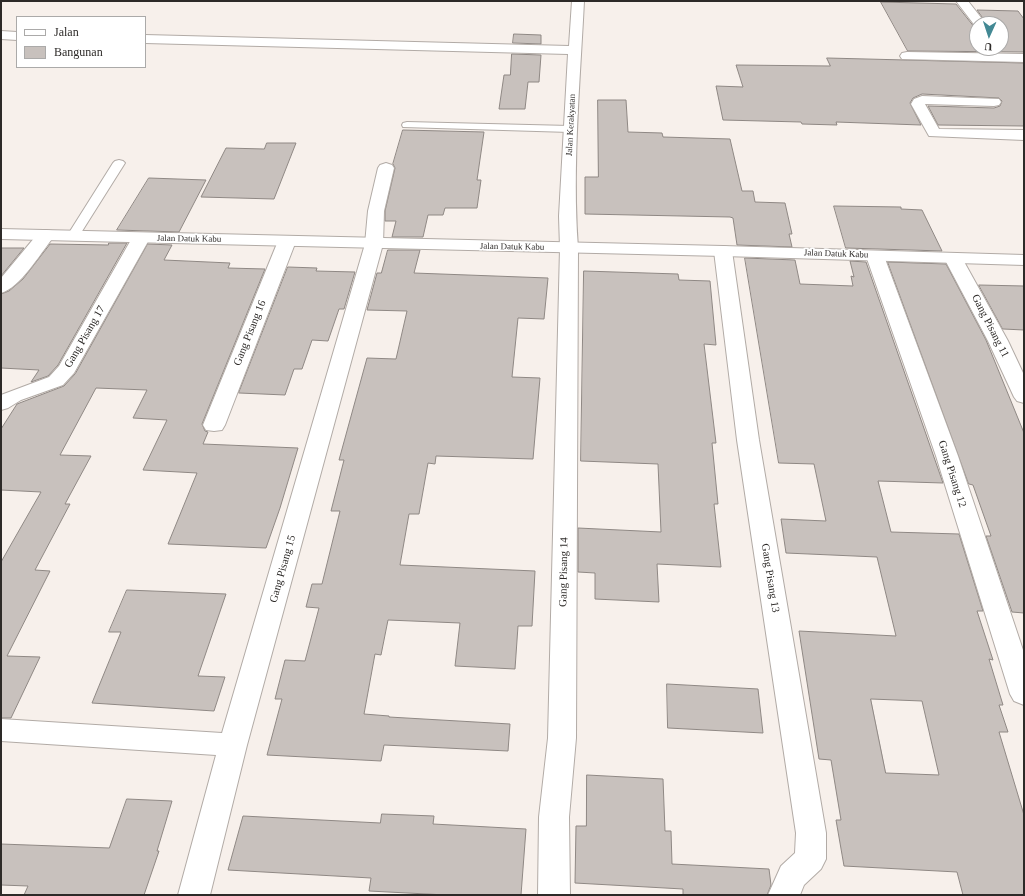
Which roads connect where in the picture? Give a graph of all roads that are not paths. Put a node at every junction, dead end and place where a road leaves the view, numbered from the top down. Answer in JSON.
{"nodes":[{"id":1,"x":578,"y":1,"type":"edge"},
{"id":2,"x":962,"y":1,"type":"edge"},
{"id":3,"x":974,"y":16,"type":"edge"},
{"id":4,"x":1,"y":35,"type":"edge"},
{"id":5,"x":16,"y":36,"type":"edge"},
{"id":6,"x":146,"y":39,"type":"edge"},
{"id":7,"x":575,"y":50,"type":"junction"},
{"id":8,"x":969,"y":54,"type":"edge"},
{"id":9,"x":1009,"y":55,"type":"edge"},
{"id":10,"x":907,"y":56,"type":"dead end"},
{"id":11,"x":1024,"y":58,"type":"edge"},
{"id":12,"x":994,"y":102,"type":"dead end"},
{"id":13,"x":407,"y":125,"type":"dead end"},
{"id":14,"x":570,"y":129,"type":"junction"},
{"id":15,"x":1024,"y":135,"type":"edge"},
{"id":16,"x":119,"y":164,"type":"dead end"},
{"id":17,"x":386,"y":168,"type":"dead end"},
{"id":18,"x":1,"y":234,"type":"edge"},
{"id":19,"x":46,"y":235,"type":"junction"},
{"id":20,"x":73,"y":236,"type":"junction"},
{"id":21,"x":141,"y":238,"type":"junction"},
{"id":22,"x":287,"y":241,"type":"junction"},
{"id":23,"x":374,"y":244,"type":"junction"},
{"id":24,"x":569,"y":248,"type":"junction"},
{"id":25,"x":724,"y":251,"type":"junction"},
{"id":26,"x":875,"y":256,"type":"junction"},
{"id":27,"x":954,"y":258,"type":"junction"},
{"id":28,"x":1024,"y":260,"type":"edge"},
{"id":29,"x":1,"y":287,"type":"edge"},
{"id":30,"x":1024,"y":396,"type":"edge"},
{"id":31,"x":1,"y":404,"type":"edge"},
{"id":32,"x":214,"y":425,"type":"dead end"},
{"id":33,"x":1024,"y":694,"type":"edge"},
{"id":34,"x":1,"y":730,"type":"edge"},
{"id":35,"x":233,"y":745,"type":"junction"},
{"id":36,"x":194,"y":895,"type":"edge"},
{"id":37,"x":554,"y":895,"type":"edge"},
{"id":38,"x":784,"y":895,"type":"edge"}],
"edges":[{"from":1,"to":7,"type":"street","name":"Jalan Kerakyatan"},
{"from":2,"to":3,"type":"street"},
{"from":4,"to":5,"type":"street"},
{"from":6,"to":7,"type":"street"},
{"from":7,"to":14,"type":"street","name":"Jalan Kerakyatan"},
{"from":8,"to":10,"type":"street"},
{"from":9,"to":11,"type":"street"},
{"from":12,"to":15,"type":"street"},
{"from":13,"to":14,"type":"lane"},
{"from":14,"to":24,"type":"street","name":"Jalan Kerakyatan"},
{"from":16,"to":20,"type":"lane"},
{"from":17,"to":23,"type":"street","name":"Gang Pisang 15"},
{"from":18,"to":19,"type":"street","name":"Jalan Datuk Kabu"},
{"from":19,"to":20,"type":"street","name":"Jalan Datuk Kabu"},
{"from":19,"to":29,"type":"street"},
{"from":20,"to":21,"type":"street","name":"Jalan Datuk Kabu"},
{"from":21,"to":22,"type":"street","name":"Jalan Datuk Kabu"},
{"from":21,"to":31,"type":"street","name":"Gang Pisang 17"},
{"from":22,"to":23,"type":"street","name":"Jalan Datuk Kabu"},
{"from":22,"to":32,"type":"street","name":"Gang Pisang 16"},
{"from":23,"to":24,"type":"street","name":"Jalan Datuk Kabu"},
{"from":23,"to":35,"type":"street","name":"Gang Pisang 15"},
{"from":24,"to":25,"type":"street","name":"Jalan Datuk Kabu"},
{"from":24,"to":37,"type":"street","name":"Gang Pisang 14"},
{"from":25,"to":26,"type":"street","name":"Jalan Datuk Kabu"},
{"from":25,"to":38,"type":"street","name":"Gang Pisang 13"},
{"from":26,"to":27,"type":"street","name":"Jalan Datuk Kabu"},
{"from":26,"to":33,"type":"street","name":"Gang Pisang 12"},
{"from":27,"to":28,"type":"street","name":"Jalan Datuk Kabu"},
{"from":27,"to":30,"type":"street","name":"Gang Pisang 11"},
{"from":34,"to":35,"type":"street"},
{"from":35,"to":36,"type":"street","name":"Gang Pisang 15"}]}
